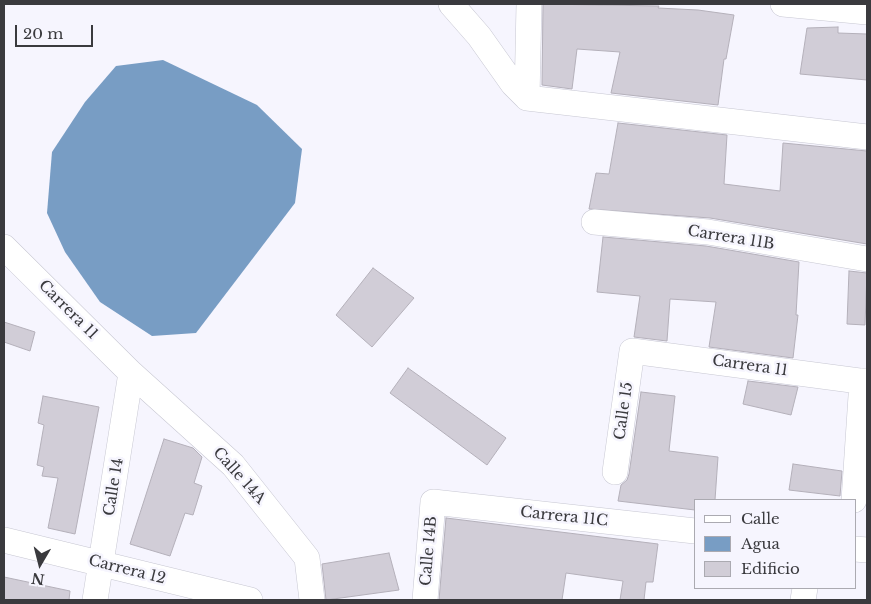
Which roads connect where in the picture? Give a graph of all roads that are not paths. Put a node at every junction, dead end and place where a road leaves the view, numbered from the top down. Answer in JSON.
{"nodes":[{"id":1,"x":451,"y":4,"type":"edge"},
{"id":2,"x":529,"y":4,"type":"edge"},
{"id":3,"x":783,"y":4,"type":"edge"},
{"id":4,"x":867,"y":12,"type":"edge"},
{"id":5,"x":527,"y":98,"type":"junction"},
{"id":6,"x":867,"y":137,"type":"edge"},
{"id":7,"x":594,"y":222,"type":"dead end"},
{"id":8,"x":4,"y":246,"type":"edge"},
{"id":9,"x":867,"y":259,"type":"edge"},
{"id":10,"x":632,"y":351,"type":"joint"},
{"id":11,"x":132,"y":373,"type":"junction"},
{"id":12,"x":865,"y":382,"type":"edge"},
{"id":13,"x":615,"y":472,"type":"dead end"},
{"id":14,"x":854,"y":499,"type":"edge"},
{"id":15,"x":433,"y":502,"type":"joint"},
{"id":16,"x":694,"y":532,"type":"edge"},
{"id":17,"x":4,"y":540,"type":"edge"},
{"id":18,"x":102,"y":564,"type":"junction"},
{"id":19,"x":94,"y":600,"type":"edge"},
{"id":20,"x":250,"y":600,"type":"edge"},
{"id":21,"x":312,"y":600,"type":"edge"},
{"id":22,"x":424,"y":600,"type":"edge"}],
"edges":[{"from":1,"to":5,"type":"street"},
{"from":2,"to":5,"type":"street"},
{"from":3,"to":4,"type":"street"},
{"from":5,"to":6,"type":"street"},
{"from":7,"to":9,"type":"street","name":"Carrera 11B"},
{"from":8,"to":11,"type":"street","name":"Carrera 11"},
{"from":10,"to":12,"type":"street","name":"Carrera 11"},
{"from":10,"to":13,"type":"street","name":"Calle 15"},
{"from":11,"to":18,"type":"street","name":"Calle 14"},
{"from":11,"to":21,"type":"street","name":"Calle 14A"},
{"from":12,"to":14,"type":"street"},
{"from":15,"to":16,"type":"street","name":"Carrera 11C"},
{"from":15,"to":22,"type":"street","name":"Calle 14B"},
{"from":17,"to":18,"type":"street","name":"Carrera 12"},
{"from":18,"to":19,"type":"street","name":"Calle 14"},
{"from":18,"to":20,"type":"street","name":"Carrera 12"}]}
